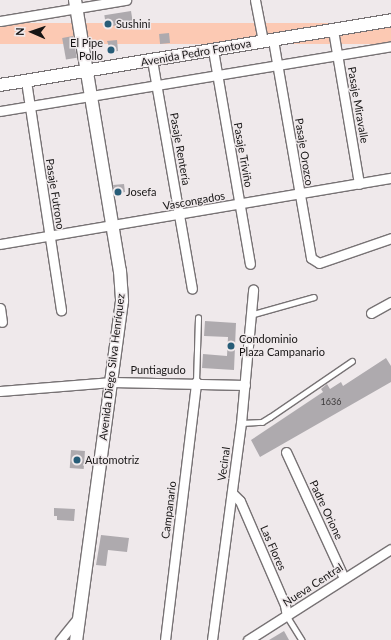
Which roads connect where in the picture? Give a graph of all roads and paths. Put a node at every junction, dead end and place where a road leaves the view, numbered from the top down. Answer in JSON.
{"nodes":[{"id":1,"x":126,"y":0,"type":"edge"},
{"id":2,"x":255,"y":0,"type":"edge"},
{"id":3,"x":76,"y":4,"type":"edge"},
{"id":4,"x":391,"y":20,"type":"edge"},
{"id":5,"x":0,"y":21,"type":"edge"},
{"id":6,"x":333,"y":30,"type":"junction"},
{"id":7,"x":268,"y":41,"type":"junction"},
{"id":8,"x":391,"y":46,"type":"edge"},
{"id":9,"x":213,"y":50,"type":"junction"},
{"id":10,"x":337,"y":55,"type":"junction"},
{"id":11,"x":152,"y":60,"type":"junction"},
{"id":12,"x":277,"y":65,"type":"junction"},
{"id":13,"x":87,"y":71,"type":"junction"},
{"id":14,"x":217,"y":75,"type":"junction"},
{"id":15,"x":26,"y":81,"type":"junction"},
{"id":16,"x":0,"y":85,"type":"edge"},
{"id":17,"x":156,"y":85,"type":"junction"},
{"id":18,"x":91,"y":96,"type":"junction"},
{"id":19,"x":30,"y":106,"type":"junction"},
{"id":20,"x":0,"y":111,"type":"edge"},
{"id":21,"x":391,"y":178,"type":"edge"},
{"id":22,"x":359,"y":184,"type":"junction"},
{"id":23,"x":299,"y":194,"type":"junction"},
{"id":24,"x":240,"y":205,"type":"junction"},
{"id":25,"x":179,"y":215,"type":"junction"},
{"id":26,"x":112,"y":227,"type":"junction"},
{"id":27,"x":50,"y":236,"type":"junction"},
{"id":28,"x":391,"y":238,"type":"edge"},
{"id":29,"x":0,"y":244,"type":"edge"},
{"id":30,"x":250,"y":264,"type":"dead end"},
{"id":31,"x":192,"y":289,"type":"dead end"},
{"id":32,"x":252,"y":290,"type":"dead end"},
{"id":33,"x":314,"y":297,"type":"dead end"},
{"id":34,"x":391,"y":302,"type":"edge"},
{"id":35,"x":0,"y":308,"type":"edge"},
{"id":36,"x":61,"y":310,"type":"dead end"},
{"id":37,"x":371,"y":314,"type":"dead end"},
{"id":38,"x":250,"y":315,"type":"junction"},
{"id":39,"x":198,"y":318,"type":"dead end"},
{"id":40,"x":2,"y":322,"type":"dead end"},
{"id":41,"x":352,"y":360,"type":"dead end"},
{"id":42,"x":112,"y":382,"type":"junction"},
{"id":43,"x":196,"y":382,"type":"junction"},
{"id":44,"x":245,"y":385,"type":"junction"},
{"id":45,"x":0,"y":391,"type":"edge"},
{"id":46,"x":241,"y":423,"type":"junction"},
{"id":47,"x":286,"y":452,"type":"dead end"},
{"id":48,"x":232,"y":493,"type":"junction"},
{"id":49,"x":391,"y":549,"type":"edge"},
{"id":50,"x":344,"y":578,"type":"junction"},
{"id":51,"x":79,"y":616,"type":"junction"},
{"id":52,"x":287,"y":616,"type":"junction"},
{"id":53,"x":60,"y":640,"type":"edge"},
{"id":54,"x":76,"y":640,"type":"edge"},
{"id":55,"x":165,"y":640,"type":"edge"},
{"id":56,"x":212,"y":640,"type":"edge"},
{"id":57,"x":248,"y":640,"type":"edge"},
{"id":58,"x":302,"y":640,"type":"edge"}],
"edges":[{"from":1,"to":3,"type":"street"},
{"from":2,"to":7,"type":"street","name":"Pasaje Orozco"},
{"from":3,"to":5,"type":"street"},
{"from":3,"to":13,"type":"main road","name":"Avenida Diego Silva Henríquez"},
{"from":4,"to":6,"type":"main road","name":"Avenida Pedro Fontova"},
{"from":6,"to":7,"type":"main road","name":"Avenida Pedro Fontova"},
{"from":6,"to":10,"type":"street","name":"Pasaje Miravalle"},
{"from":7,"to":9,"type":"main road","name":"Avenida Pedro Fontova"},
{"from":7,"to":12,"type":"street","name":"Pasaje Orozco"},
{"from":8,"to":10,"type":"street"},
{"from":9,"to":11,"type":"main road","name":"Avenida Pedro Fontova"},
{"from":9,"to":14,"type":"street","name":"Pasaje Triviño"},
{"from":10,"to":12,"type":"street"},
{"from":10,"to":22,"type":"street","name":"Pasaje Miravalle"},
{"from":11,"to":13,"type":"main road","name":"Avenida Pedro Fontova"},
{"from":11,"to":17,"type":"street","name":"Pasaje Rentería"},
{"from":12,"to":14,"type":"street"},
{"from":12,"to":23,"type":"street","name":"Pasaje Orozco"},
{"from":13,"to":15,"type":"main road","name":"Avenida Pedro Fontova"},
{"from":13,"to":18,"type":"main road","name":"Avenida Diego Silva Henríquez"},
{"from":14,"to":17,"type":"street"},
{"from":14,"to":24,"type":"street","name":"Pasaje Triviño"},
{"from":15,"to":16,"type":"main road","name":"Avenida Pedro Fontova"},
{"from":15,"to":19,"type":"street","name":"Pasaje Futrono"},
{"from":17,"to":18,"type":"street"},
{"from":17,"to":25,"type":"street","name":"Pasaje Rentería"},
{"from":18,"to":19,"type":"street"},
{"from":18,"to":26,"type":"main road","name":"Avenida Diego Silva Henríquez"},
{"from":19,"to":20,"type":"street"},
{"from":19,"to":27,"type":"street","name":"Pasaje Futrono"},
{"from":21,"to":22,"type":"street","name":"Vascongados"},
{"from":22,"to":23,"type":"street","name":"Vascongados"},
{"from":23,"to":24,"type":"street","name":"Vascongados"},
{"from":23,"to":28,"type":"street","name":"Pasaje Orozco"},
{"from":24,"to":25,"type":"street","name":"Vascongados"},
{"from":24,"to":30,"type":"street","name":"Pasaje Triviño"},
{"from":25,"to":26,"type":"street","name":"Vascongados"},
{"from":25,"to":31,"type":"street","name":"Pasaje Rentería"},
{"from":26,"to":27,"type":"street","name":"Vascongados"},
{"from":26,"to":42,"type":"main road","name":"Avenida Diego Silva Henríquez"},
{"from":27,"to":29,"type":"street","name":"Vascongados"},
{"from":27,"to":36,"type":"street","name":"Pasaje Futrono"},
{"from":32,"to":38,"type":"street","name":"Vecinal"},
{"from":33,"to":38,"type":"lane"},
{"from":34,"to":37,"type":"street"},
{"from":35,"to":40,"type":"street"},
{"from":38,"to":44,"type":"street","name":"Vecinal"},
{"from":39,"to":43,"type":"lane"},
{"from":41,"to":46,"type":"lane"},
{"from":42,"to":43,"type":"street","name":"Puntiagudo"},
{"from":42,"to":45,"type":"street","name":"Puntiagudo"},
{"from":42,"to":51,"type":"main road","name":"Avenida Diego Silva Henríquez"},
{"from":43,"to":44,"type":"street","name":"Puntiagudo"},
{"from":43,"to":55,"type":"street","name":"Campanario"},
{"from":44,"to":46,"type":"street","name":"Vecinal"},
{"from":46,"to":48,"type":"street","name":"Vecinal"},
{"from":47,"to":50,"type":"street","name":"Padre Orione"},
{"from":48,"to":52,"type":"street","name":"Las Flores"},
{"from":48,"to":56,"type":"street","name":"Vecinal"},
{"from":49,"to":50,"type":"street","name":"Nueva Central"},
{"from":50,"to":52,"type":"street","name":"Nueva Central"},
{"from":51,"to":53,"type":"street"},
{"from":51,"to":54,"type":"main road","name":"Avenida Diego Silva Henríquez"},
{"from":52,"to":57,"type":"street","name":"Nueva Central"},
{"from":52,"to":58,"type":"lane"}]}
